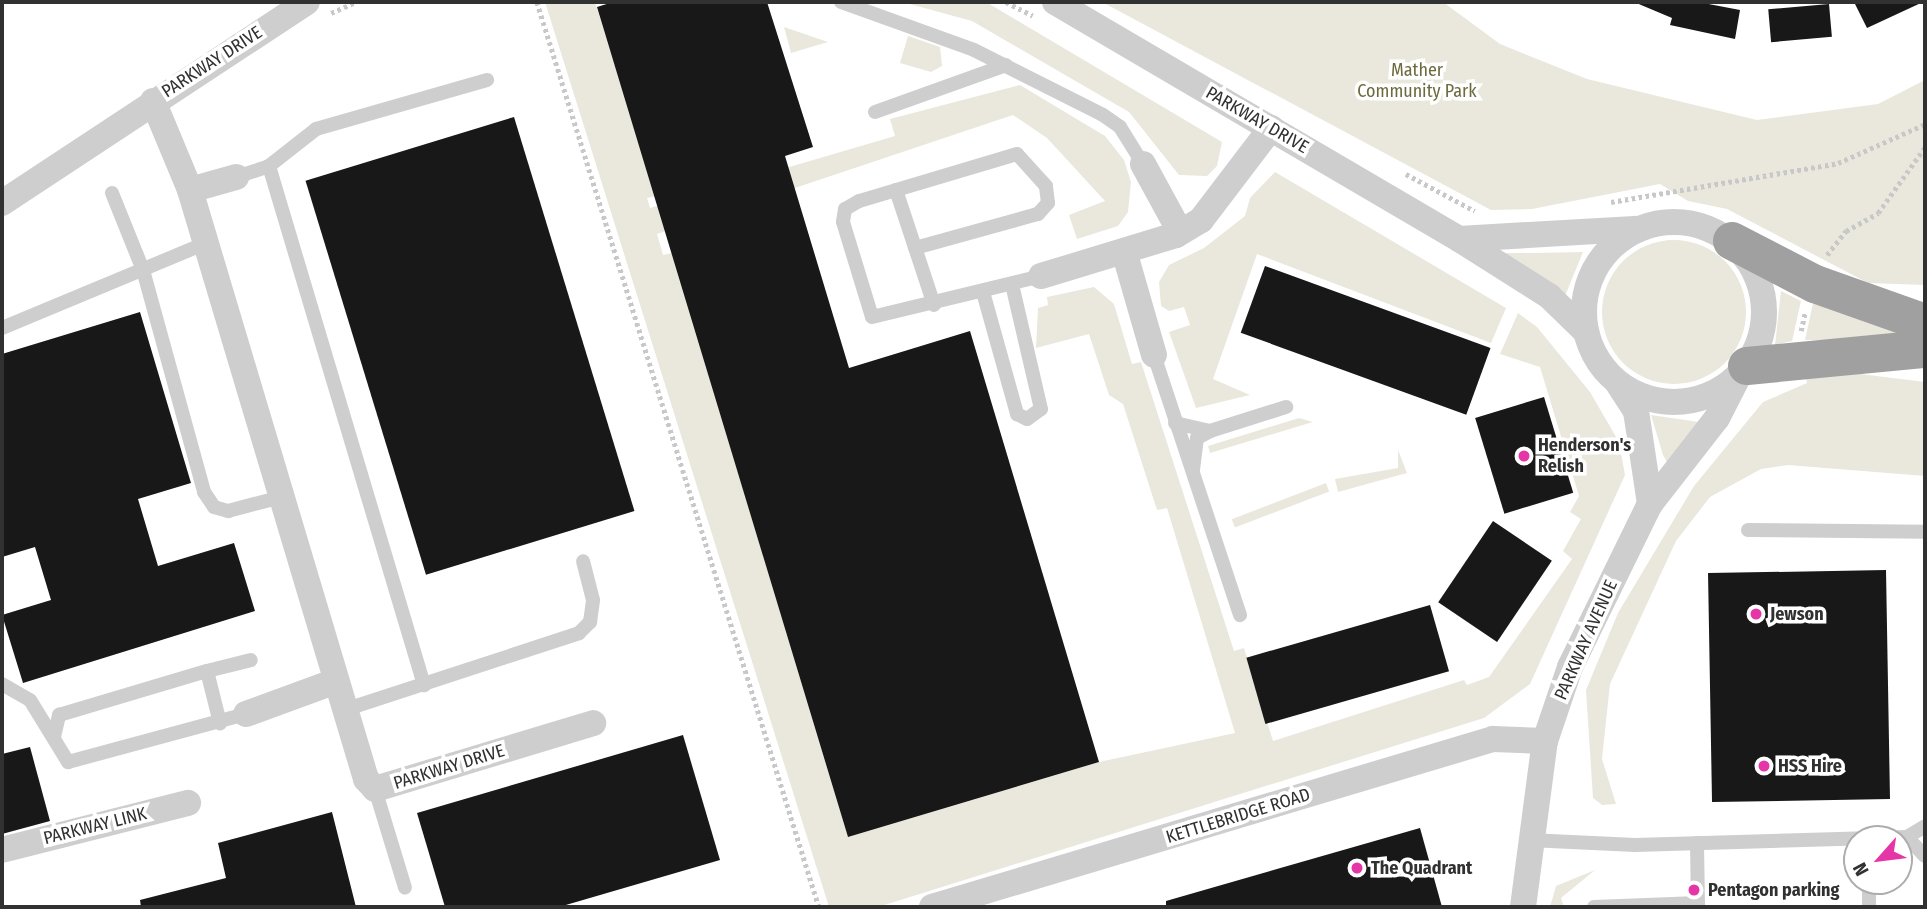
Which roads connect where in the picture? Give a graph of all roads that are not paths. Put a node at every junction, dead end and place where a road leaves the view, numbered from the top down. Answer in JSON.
{"nodes":[{"id":1,"x":307,"y":2,"type":"edge"},
{"id":2,"x":841,"y":2,"type":"edge"},
{"id":3,"x":1055,"y":2,"type":"edge"},
{"id":4,"x":1006,"y":65,"type":"junction"},
{"id":5,"x":487,"y":80,"type":"dead end"},
{"id":6,"x":153,"y":101,"type":"junction"},
{"id":7,"x":875,"y":112,"type":"dead end"},
{"id":8,"x":1271,"y":128,"type":"junction"},
{"id":9,"x":1143,"y":164,"type":"joint"},
{"id":10,"x":269,"y":166,"type":"junction"},
{"id":11,"x":236,"y":177,"type":"joint"},
{"id":12,"x":190,"y":190,"type":"junction"},
{"id":13,"x":896,"y":190,"type":"junction"},
{"id":14,"x":112,"y":194,"type":"dead end"},
{"id":15,"x":2,"y":203,"type":"edge"},
{"id":16,"x":1638,"y":228,"type":"junction"},
{"id":17,"x":1180,"y":232,"type":"junction"},
{"id":18,"x":1459,"y":239,"type":"junction"},
{"id":19,"x":1732,"y":241,"type":"junction"},
{"id":20,"x":206,"y":243,"type":"junction"},
{"id":21,"x":915,"y":248,"type":"junction"},
{"id":22,"x":1124,"y":251,"type":"junction"},
{"id":23,"x":143,"y":270,"type":"junction"},
{"id":24,"x":1041,"y":276,"type":"joint"},
{"id":25,"x":1012,"y":284,"type":"junction"},
{"id":26,"x":983,"y":292,"type":"junction"},
{"id":27,"x":1925,"y":302,"type":"edge"},
{"id":28,"x":934,"y":305,"type":"junction"},
{"id":29,"x":1870,"y":305,"type":"junction"},
{"id":30,"x":1925,"y":323,"type":"edge"},
{"id":31,"x":2,"y":328,"type":"edge"},
{"id":32,"x":1586,"y":332,"type":"junction"},
{"id":33,"x":1925,"y":349,"type":"edge"},
{"id":34,"x":1154,"y":355,"type":"joint"},
{"id":35,"x":1819,"y":357,"type":"junction"},
{"id":36,"x":1743,"y":371,"type":"junction"},
{"id":37,"x":1925,"y":372,"type":"edge"},
{"id":38,"x":1618,"y":383,"type":"junction"},
{"id":39,"x":1286,"y":407,"type":"dead end"},
{"id":40,"x":1175,"y":423,"type":"junction"},
{"id":41,"x":1210,"y":431,"type":"junction"},
{"id":42,"x":1193,"y":488,"type":"junction"},
{"id":43,"x":281,"y":497,"type":"junction"},
{"id":44,"x":1650,"y":503,"type":"junction"},
{"id":45,"x":1748,"y":530,"type":"dead end"},
{"id":46,"x":1925,"y":532,"type":"edge"},
{"id":47,"x":583,"y":561,"type":"dead end"},
{"id":48,"x":1240,"y":615,"type":"dead end"},
{"id":49,"x":251,"y":660,"type":"dead end"},
{"id":50,"x":207,"y":671,"type":"junction"},
{"id":51,"x":336,"y":681,"type":"junction"},
{"id":52,"x":2,"y":684,"type":"edge"},
{"id":53,"x":424,"y":685,"type":"junction"},
{"id":54,"x":344,"y":710,"type":"junction"},
{"id":55,"x":246,"y":714,"type":"joint"},
{"id":56,"x":220,"y":723,"type":"junction"},
{"id":57,"x":593,"y":723,"type":"dead end"},
{"id":58,"x":55,"y":741,"type":"junction"},
{"id":59,"x":1545,"y":741,"type":"junction"},
{"id":60,"x":375,"y":789,"type":"junction"},
{"id":61,"x":188,"y":803,"type":"dead end"},
{"id":62,"x":1843,"y":840,"type":"edge"},
{"id":63,"x":1528,"y":841,"type":"junction"},
{"id":64,"x":1697,"y":843,"type":"junction"},
{"id":65,"x":2,"y":850,"type":"edge"},
{"id":66,"x":405,"y":888,"type":"dead end"},
{"id":67,"x":945,"y":905,"type":"edge"},
{"id":68,"x":1698,"y":905,"type":"edge"},
{"id":69,"x":1523,"y":907,"type":"edge"},
{"id":70,"x":1594,"y":907,"type":"edge"}],
"edges":[{"from":1,"to":6,"type":"street","name":"PARKWAY DRIVE"},
{"from":2,"to":4,"type":"lane"},
{"from":3,"to":8,"type":"street","name":"PARKWAY DRIVE"},
{"from":4,"to":7,"type":"lane"},
{"from":4,"to":9,"type":"lane"},
{"from":5,"to":10,"type":"lane"},
{"from":6,"to":12,"type":"street","name":"PARKWAY DRIVE"},
{"from":6,"to":15,"type":"street","name":"PARKWAY DRIVE"},
{"from":8,"to":17,"type":"street"},
{"from":8,"to":18,"type":"street","name":"PARKWAY DRIVE"},
{"from":9,"to":17,"type":"street"},
{"from":10,"to":11,"type":"lane"},
{"from":10,"to":53,"type":"lane"},
{"from":11,"to":12,"type":"street"},
{"from":12,"to":20,"type":"street","name":"PARKWAY DRIVE"},
{"from":13,"to":21,"type":"lane"},
{"from":13,"to":21,"type":"lane"},
{"from":13,"to":28,"type":"lane"},
{"from":14,"to":23,"type":"lane"},
{"from":16,"to":18,"type":"street"},
{"from":16,"to":19,"type":"street"},
{"from":16,"to":32,"type":"street"},
{"from":17,"to":22,"type":"street"},
{"from":18,"to":32,"type":"street","name":"PARKWAY DRIVE"},
{"from":19,"to":29,"type":"highway"},
{"from":19,"to":36,"type":"street"},
{"from":20,"to":23,"type":"lane"},
{"from":20,"to":43,"type":"street","name":"PARKWAY DRIVE"},
{"from":21,"to":28,"type":"lane"},
{"from":22,"to":24,"type":"street"},
{"from":22,"to":34,"type":"street"},
{"from":23,"to":31,"type":"lane"},
{"from":23,"to":43,"type":"lane"},
{"from":24,"to":25,"type":"lane"},
{"from":25,"to":26,"type":"lane"},
{"from":25,"to":26,"type":"lane"},
{"from":26,"to":28,"type":"lane"},
{"from":27,"to":29,"type":"highway"},
{"from":29,"to":30,"type":"highway"},
{"from":32,"to":38,"type":"street"},
{"from":33,"to":35,"type":"highway"},
{"from":34,"to":40,"type":"lane"},
{"from":35,"to":36,"type":"highway"},
{"from":35,"to":37,"type":"highway"},
{"from":36,"to":38,"type":"street"},
{"from":36,"to":44,"type":"street","name":"PARKWAY AVENUE"},
{"from":38,"to":44,"type":"street"},
{"from":39,"to":41,"type":"lane"},
{"from":40,"to":41,"type":"lane"},
{"from":40,"to":42,"type":"lane"},
{"from":41,"to":42,"type":"lane"},
{"from":42,"to":48,"type":"lane"},
{"from":43,"to":51,"type":"street","name":"PARKWAY DRIVE"},
{"from":44,"to":59,"type":"street","name":"PARKWAY AVENUE"},
{"from":45,"to":46,"type":"lane"},
{"from":47,"to":53,"type":"lane"},
{"from":49,"to":50,"type":"lane"},
{"from":50,"to":56,"type":"lane"},
{"from":50,"to":58,"type":"lane"},
{"from":51,"to":54,"type":"street","name":"PARKWAY DRIVE"},
{"from":51,"to":55,"type":"street"},
{"from":52,"to":58,"type":"lane"},
{"from":53,"to":54,"type":"lane"},
{"from":54,"to":60,"type":"street","name":"PARKWAY DRIVE"},
{"from":55,"to":56,"type":"lane"},
{"from":56,"to":58,"type":"lane"},
{"from":57,"to":60,"type":"street","name":"PARKWAY DRIVE"},
{"from":59,"to":63,"type":"street","name":"PARKWAY AVENUE"},
{"from":59,"to":67,"type":"street","name":"KETTLEBRIDGE ROAD"},
{"from":60,"to":66,"type":"lane"},
{"from":61,"to":65,"type":"street","name":"PARKWAY LINK"},
{"from":62,"to":64,"type":"lane"},
{"from":63,"to":64,"type":"lane"},
{"from":63,"to":69,"type":"street","name":"PARKWAY AVENUE"},
{"from":64,"to":68,"type":"lane"},
{"from":68,"to":70,"type":"lane"}]}
